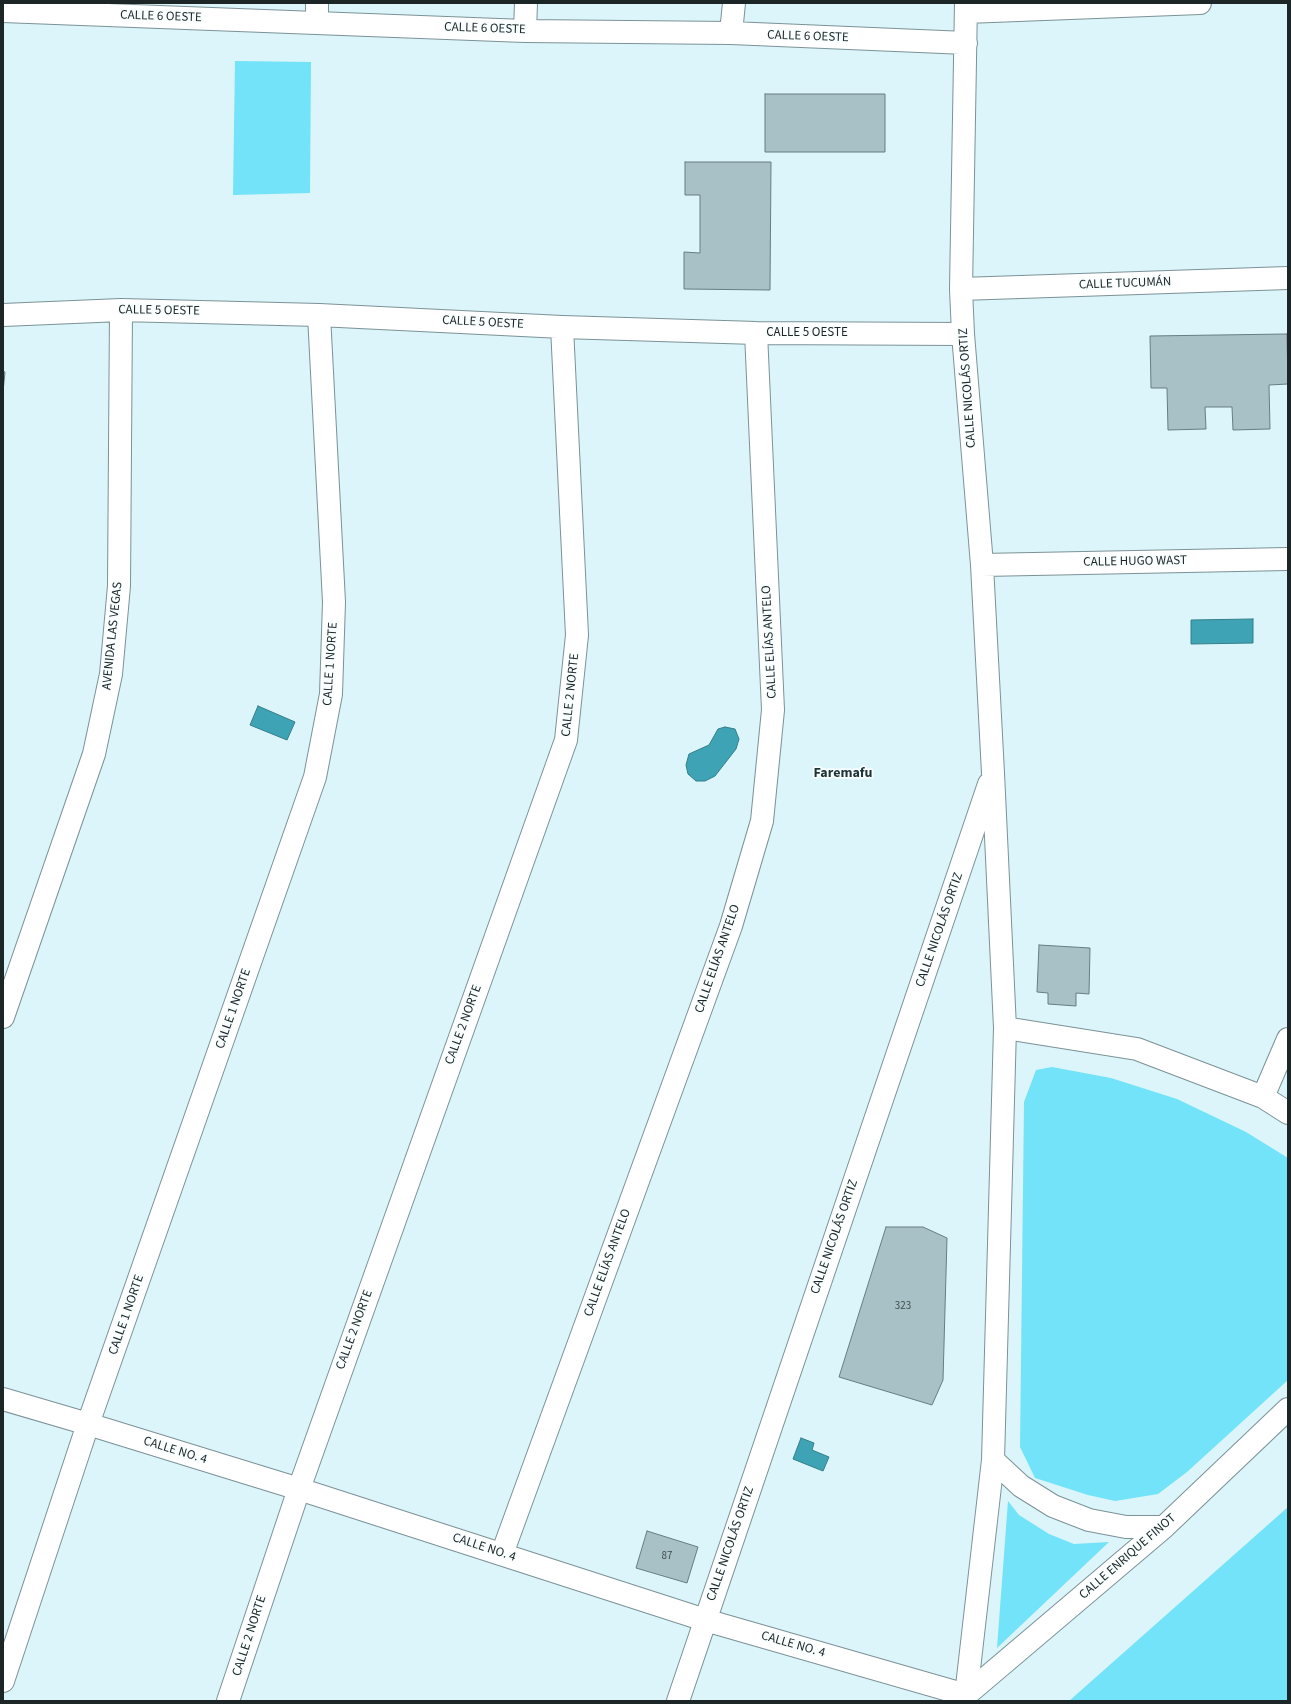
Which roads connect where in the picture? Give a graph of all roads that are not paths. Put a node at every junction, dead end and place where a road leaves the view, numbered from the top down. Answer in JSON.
{"nodes":[{"id":1,"x":526,"y":3,"type":"edge"},
{"id":2,"x":734,"y":3,"type":"edge"},
{"id":3,"x":1200,"y":3,"type":"edge"},
{"id":4,"x":966,"y":8,"type":"edge"},
{"id":5,"x":3,"y":11,"type":"edge"},
{"id":6,"x":317,"y":13,"type":"edge"},
{"id":7,"x":525,"y":30,"type":"junction"},
{"id":8,"x":731,"y":33,"type":"junction"},
{"id":9,"x":966,"y":43,"type":"junction"},
{"id":10,"x":1288,"y":278,"type":"edge"},
{"id":11,"x":961,"y":289,"type":"junction"},
{"id":12,"x":121,"y":310,"type":"junction"},
{"id":13,"x":319,"y":314,"type":"junction"},
{"id":14,"x":3,"y":315,"type":"edge"},
{"id":15,"x":562,"y":327,"type":"junction"},
{"id":16,"x":756,"y":333,"type":"junction"},
{"id":17,"x":963,"y":334,"type":"junction"},
{"id":18,"x":1288,"y":559,"type":"edge"},
{"id":19,"x":982,"y":565,"type":"junction"},
{"id":20,"x":993,"y":773,"type":"junction"},
{"id":21,"x":3,"y":1017,"type":"edge"},
{"id":22,"x":1005,"y":1028,"type":"junction"},
{"id":23,"x":1288,"y":1038,"type":"edge"},
{"id":24,"x":1263,"y":1097,"type":"junction"},
{"id":25,"x":1288,"y":1113,"type":"edge"},
{"id":26,"x":3,"y":1399,"type":"edge"},
{"id":27,"x":1288,"y":1408,"type":"edge"},
{"id":28,"x":88,"y":1424,"type":"junction"},
{"id":29,"x":993,"y":1460,"type":"junction"},
{"id":30,"x":298,"y":1489,"type":"junction"},
{"id":31,"x":1164,"y":1527,"type":"junction"},
{"id":32,"x":502,"y":1554,"type":"junction"},
{"id":33,"x":705,"y":1620,"type":"junction"},
{"id":34,"x":3,"y":1681,"type":"edge"},
{"id":35,"x":964,"y":1698,"type":"edge"},
{"id":36,"x":228,"y":1701,"type":"edge"},
{"id":37,"x":678,"y":1701,"type":"edge"}],
"edges":[{"from":1,"to":7,"type":"street"},
{"from":2,"to":8,"type":"street"},
{"from":3,"to":4,"type":"street"},
{"from":4,"to":9,"type":"street","name":"CALLE NICOLÁS ORTIZ"},
{"from":5,"to":6,"type":"street","name":"CALLE 6 OESTE"},
{"from":6,"to":7,"type":"street","name":"CALLE 6 OESTE"},
{"from":7,"to":8,"type":"street","name":"CALLE 6 OESTE"},
{"from":8,"to":9,"type":"street","name":"CALLE 6 OESTE"},
{"from":9,"to":11,"type":"street","name":"CALLE NICOLÁS ORTIZ"},
{"from":10,"to":11,"type":"street","name":"CALLE TUCUMÁN"},
{"from":11,"to":17,"type":"street","name":"CALLE NICOLÁS ORTIZ"},
{"from":12,"to":13,"type":"street","name":"CALLE 5 OESTE"},
{"from":12,"to":14,"type":"street","name":"CALLE 5 OESTE"},
{"from":12,"to":21,"type":"street","name":"AVENIDA LAS VEGAS"},
{"from":13,"to":15,"type":"street","name":"CALLE 5 OESTE"},
{"from":13,"to":28,"type":"street","name":"CALLE 1 NORTE"},
{"from":15,"to":16,"type":"street","name":"CALLE 5 OESTE"},
{"from":15,"to":30,"type":"street","name":"CALLE 2 NORTE"},
{"from":16,"to":17,"type":"street","name":"CALLE 5 OESTE"},
{"from":16,"to":32,"type":"street","name":"CALLE ELÍAS ANTELO"},
{"from":17,"to":19,"type":"street","name":"CALLE NICOLÁS ORTIZ"},
{"from":18,"to":19,"type":"street","name":"CALLE HUGO WAST"},
{"from":19,"to":20,"type":"street","name":"CALLE NICOLÁS ORTIZ"},
{"from":20,"to":22,"type":"street","name":"CALLE NICOLÁS ORTIZ"},
{"from":20,"to":33,"type":"street","name":"CALLE NICOLÁS ORTIZ"},
{"from":22,"to":24,"type":"street"},
{"from":22,"to":29,"type":"street","name":"CALLE NICOLÁS ORTIZ"},
{"from":23,"to":24,"type":"street"},
{"from":24,"to":25,"type":"street"},
{"from":26,"to":28,"type":"street","name":"CALLE NO. 4"},
{"from":27,"to":31,"type":"street","name":"CALLE ENRIQUE FINOT"},
{"from":28,"to":30,"type":"street","name":"CALLE NO. 4"},
{"from":28,"to":34,"type":"street","name":"CALLE 1 NORTE"},
{"from":29,"to":31,"type":"street"},
{"from":29,"to":35,"type":"street","name":"CALLE NICOLÁS ORTIZ"},
{"from":30,"to":32,"type":"street","name":"CALLE NO. 4"},
{"from":30,"to":36,"type":"street","name":"CALLE 2 NORTE"},
{"from":31,"to":35,"type":"street","name":"CALLE ENRIQUE FINOT"},
{"from":32,"to":33,"type":"street","name":"CALLE NO. 4"},
{"from":33,"to":35,"type":"street","name":"CALLE NO. 4"},
{"from":33,"to":37,"type":"street","name":"CALLE NICOLÁS ORTIZ"}]}
